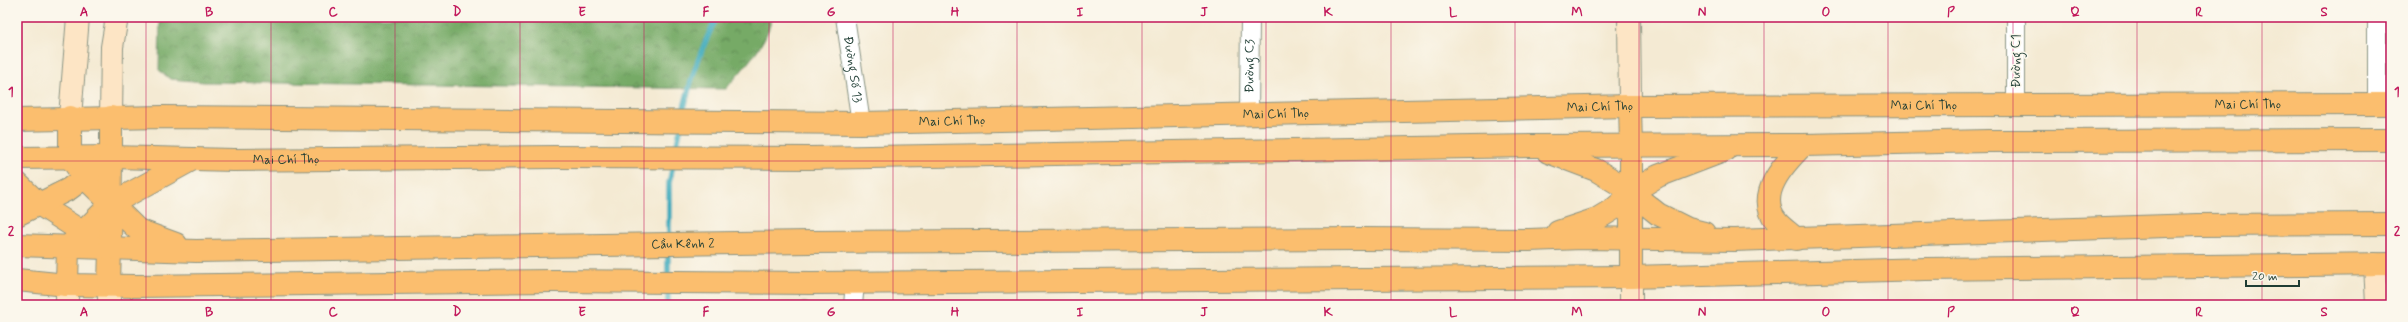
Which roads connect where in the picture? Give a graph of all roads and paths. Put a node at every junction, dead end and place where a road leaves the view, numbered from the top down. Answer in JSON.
{"nodes":[{"id":1,"x":78,"y":17,"type":"edge"},
{"id":2,"x":117,"y":17,"type":"edge"},
{"id":3,"x":845,"y":17,"type":"edge"},
{"id":4,"x":1250,"y":17,"type":"edge"},
{"id":5,"x":1629,"y":17,"type":"edge"},
{"id":6,"x":2016,"y":17,"type":"edge"},
{"id":7,"x":2377,"y":17,"type":"edge"},
{"id":8,"x":2384,"y":104,"type":"edge"},
{"id":9,"x":2016,"y":105,"type":"junction"},
{"id":10,"x":1630,"y":106,"type":"junction"},
{"id":11,"x":1249,"y":114,"type":"junction"},
{"id":12,"x":70,"y":117,"type":"junction"},
{"id":13,"x":112,"y":117,"type":"junction"},
{"id":14,"x":17,"y":120,"type":"edge"},
{"id":15,"x":861,"y":123,"type":"junction"},
{"id":16,"x":2391,"y":140,"type":"edge"},
{"id":17,"x":1742,"y":144,"type":"junction"},
{"id":18,"x":1803,"y":145,"type":"junction"},
{"id":19,"x":1530,"y":146,"type":"junction"},
{"id":20,"x":1631,"y":146,"type":"junction"},
{"id":21,"x":70,"y":156,"type":"junction"},
{"id":22,"x":111,"y":157,"type":"junction"},
{"id":23,"x":17,"y":158,"type":"edge"},
{"id":24,"x":194,"y":159,"type":"junction"},
{"id":25,"x":17,"y":183,"type":"edge"},
{"id":26,"x":77,"y":183,"type":"junction"},
{"id":27,"x":1631,"y":194,"type":"junction"},
{"id":28,"x":111,"y":204,"type":"junction"},
{"id":29,"x":40,"y":205,"type":"junction"},
{"id":30,"x":17,"y":215,"type":"edge"},
{"id":31,"x":2391,"y":224,"type":"edge"},
{"id":32,"x":72,"y":234,"type":"junction"},
{"id":33,"x":1632,"y":238,"type":"junction"},
{"id":34,"x":1796,"y":238,"type":"junction"},
{"id":35,"x":1529,"y":240,"type":"junction"},
{"id":36,"x":1734,"y":240,"type":"junction"},
{"id":37,"x":17,"y":245,"type":"edge"},
{"id":38,"x":110,"y":248,"type":"junction"},
{"id":39,"x":196,"y":251,"type":"junction"},
{"id":40,"x":2383,"y":264,"type":"edge"},
{"id":41,"x":1631,"y":277,"type":"junction"},
{"id":42,"x":17,"y":280,"type":"edge"},
{"id":43,"x":855,"y":283,"type":"junction"},
{"id":44,"x":67,"y":295,"type":"edge"},
{"id":45,"x":109,"y":295,"type":"edge"},
{"id":46,"x":853,"y":305,"type":"edge"},
{"id":47,"x":1631,"y":305,"type":"edge"},
{"id":48,"x":2377,"y":305,"type":"edge"}],
"edges":[{"from":1,"to":12,"type":"main road"},
{"from":2,"to":13,"type":"main road"},
{"from":3,"to":15,"type":"street","name":"Đường Số 13"},
{"from":4,"to":11,"type":"street","name":"Đường C3"},
{"from":5,"to":10,"type":"main road"},
{"from":6,"to":9,"type":"street","name":"Đường C1"},
{"from":7,"to":8,"type":"street"},
{"from":8,"to":9,"type":"main road","name":"Mai Chí Thọ"},
{"from":9,"to":10,"type":"main road","name":"Mai Chí Thọ"},
{"from":10,"to":11,"type":"main road","name":"Mai Chí Thọ"},
{"from":10,"to":20,"type":"main road"},
{"from":11,"to":15,"type":"main road","name":"Mai Chí Thọ"},
{"from":12,"to":13,"type":"main road"},
{"from":12,"to":14,"type":"main road"},
{"from":12,"to":21,"type":"main road"},
{"from":13,"to":15,"type":"main road","name":"Mai Chí Thọ"},
{"from":13,"to":22,"type":"main road"},
{"from":16,"to":18,"type":"main road"},
{"from":17,"to":18,"type":"main road"},
{"from":17,"to":20,"type":"main road"},
{"from":17,"to":27,"type":"main road"},
{"from":18,"to":34,"type":"main road"},
{"from":19,"to":20,"type":"main road"},
{"from":19,"to":24,"type":"main road","name":"Mai Chí Thọ"},
{"from":19,"to":27,"type":"main road"},
{"from":20,"to":27,"type":"main road"},
{"from":21,"to":22,"type":"main road","name":"Mai Chí Thọ"},
{"from":21,"to":23,"type":"main road","name":"Mai Chí Thọ"},
{"from":21,"to":26,"type":"main road"},
{"from":22,"to":24,"type":"main road","name":"Mai Chí Thọ"},
{"from":22,"to":26,"type":"main road"},
{"from":22,"to":28,"type":"main road"},
{"from":24,"to":28,"type":"main road"},
{"from":25,"to":29,"type":"main road"},
{"from":26,"to":28,"type":"main road"},
{"from":26,"to":29,"type":"main road"},
{"from":26,"to":32,"type":"main road"},
{"from":27,"to":33,"type":"main road"},
{"from":27,"to":35,"type":"main road"},
{"from":27,"to":36,"type":"main road"},
{"from":28,"to":32,"type":"main road"},
{"from":28,"to":38,"type":"main road"},
{"from":28,"to":39,"type":"main road"},
{"from":29,"to":30,"type":"main road"},
{"from":29,"to":32,"type":"main road"},
{"from":31,"to":34,"type":"main road"},
{"from":32,"to":37,"type":"main road"},
{"from":32,"to":38,"type":"main road"},
{"from":32,"to":44,"type":"main road"},
{"from":33,"to":35,"type":"main road"},
{"from":33,"to":36,"type":"main road"},
{"from":33,"to":41,"type":"main road"},
{"from":34,"to":36,"type":"main road"},
{"from":35,"to":39,"type":"main road","name":"Cầu Kênh 2"},
{"from":38,"to":39,"type":"main road"},
{"from":38,"to":45,"type":"main road"},
{"from":40,"to":41,"type":"main road"},
{"from":40,"to":48,"type":"main road"},
{"from":41,"to":43,"type":"main road"},
{"from":41,"to":47,"type":"main road"},
{"from":42,"to":44,"type":"main road"},
{"from":43,"to":45,"type":"main road"},
{"from":43,"to":46,"type":"street"},
{"from":44,"to":45,"type":"main road"}]}
